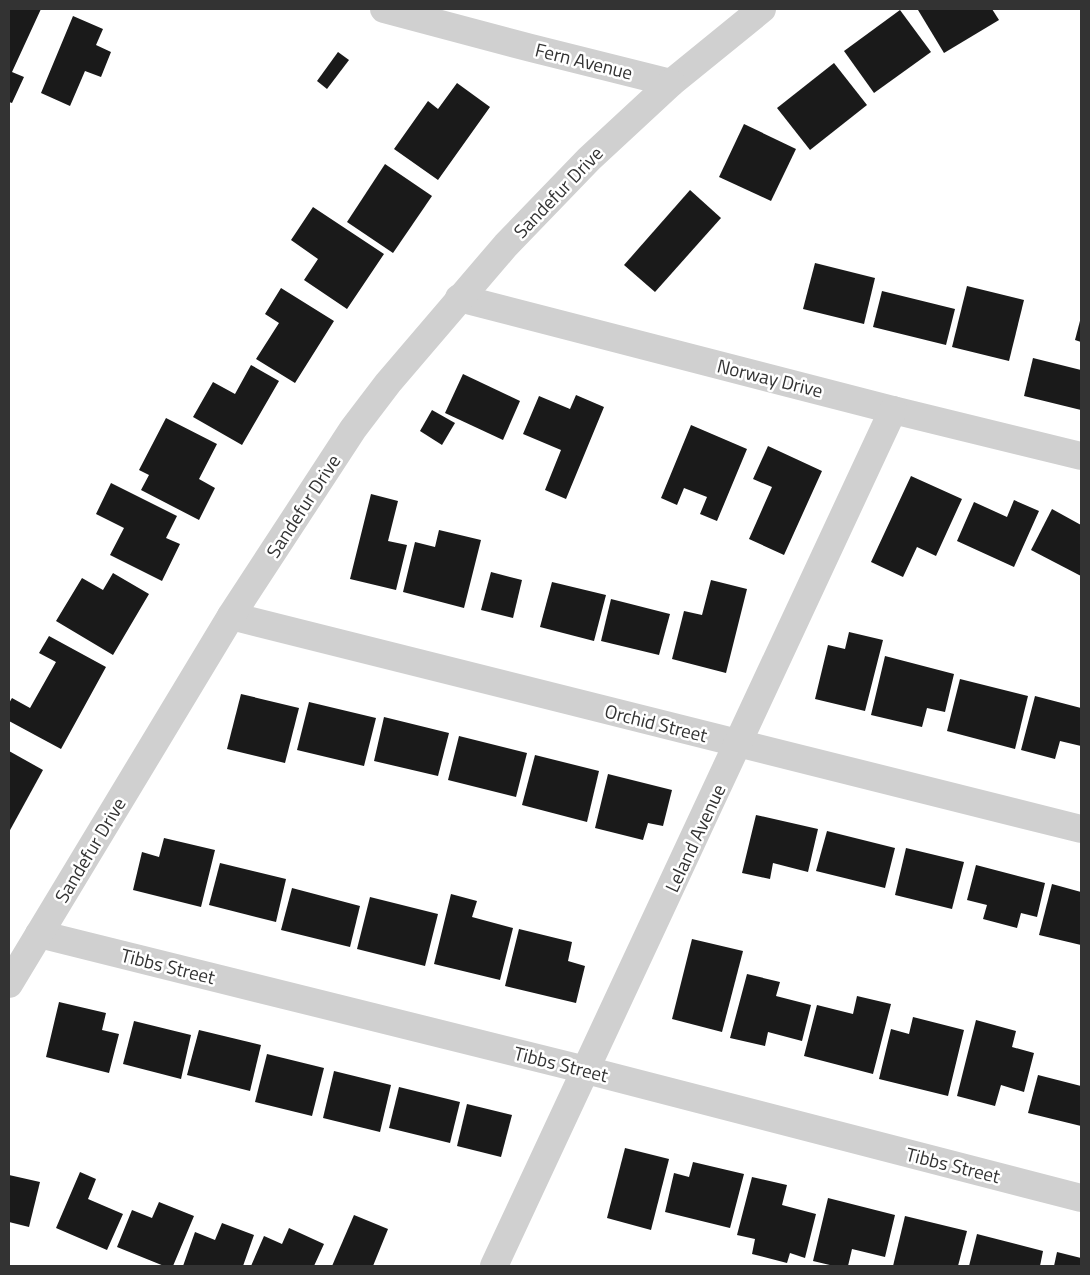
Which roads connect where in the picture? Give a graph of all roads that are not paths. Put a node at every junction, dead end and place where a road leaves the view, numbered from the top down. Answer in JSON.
{"nodes":[{"id":1,"x":384,"y":9,"type":"edge"},
{"id":2,"x":762,"y":9,"type":"edge"},
{"id":3,"x":671,"y":83,"type":"junction"},
{"id":4,"x":459,"y":298,"type":"junction"},
{"id":5,"x":893,"y":410,"type":"junction"},
{"id":6,"x":1081,"y":456,"type":"edge"},
{"id":7,"x":231,"y":616,"type":"junction"},
{"id":8,"x":739,"y":744,"type":"junction"},
{"id":9,"x":1081,"y":829,"type":"edge"},
{"id":10,"x":39,"y":934,"type":"junction"},
{"id":11,"x":9,"y":984,"type":"edge"},
{"id":12,"x":586,"y":1070,"type":"junction"},
{"id":13,"x":1081,"y":1198,"type":"edge"},
{"id":14,"x":494,"y":1266,"type":"edge"}],
"edges":[{"from":1,"to":3,"type":"street","name":"Fern Avenue"},
{"from":2,"to":3,"type":"street"},
{"from":3,"to":4,"type":"street","name":"Sandefur Drive"},
{"from":4,"to":5,"type":"street","name":"Norway Drive"},
{"from":4,"to":7,"type":"street","name":"Sandefur Drive"},
{"from":5,"to":6,"type":"street","name":"Norway Drive"},
{"from":5,"to":8,"type":"street","name":"Leland Avenue"},
{"from":7,"to":8,"type":"street","name":"Orchid Street"},
{"from":7,"to":10,"type":"street","name":"Sandefur Drive"},
{"from":8,"to":9,"type":"street","name":"Orchid Street"},
{"from":8,"to":12,"type":"street","name":"Leland Avenue"},
{"from":10,"to":11,"type":"street","name":"Sandefur Drive"},
{"from":10,"to":12,"type":"street","name":"Tibbs Street"},
{"from":12,"to":13,"type":"street","name":"Tibbs Street"},
{"from":12,"to":14,"type":"street","name":"Leland Avenue"}]}
